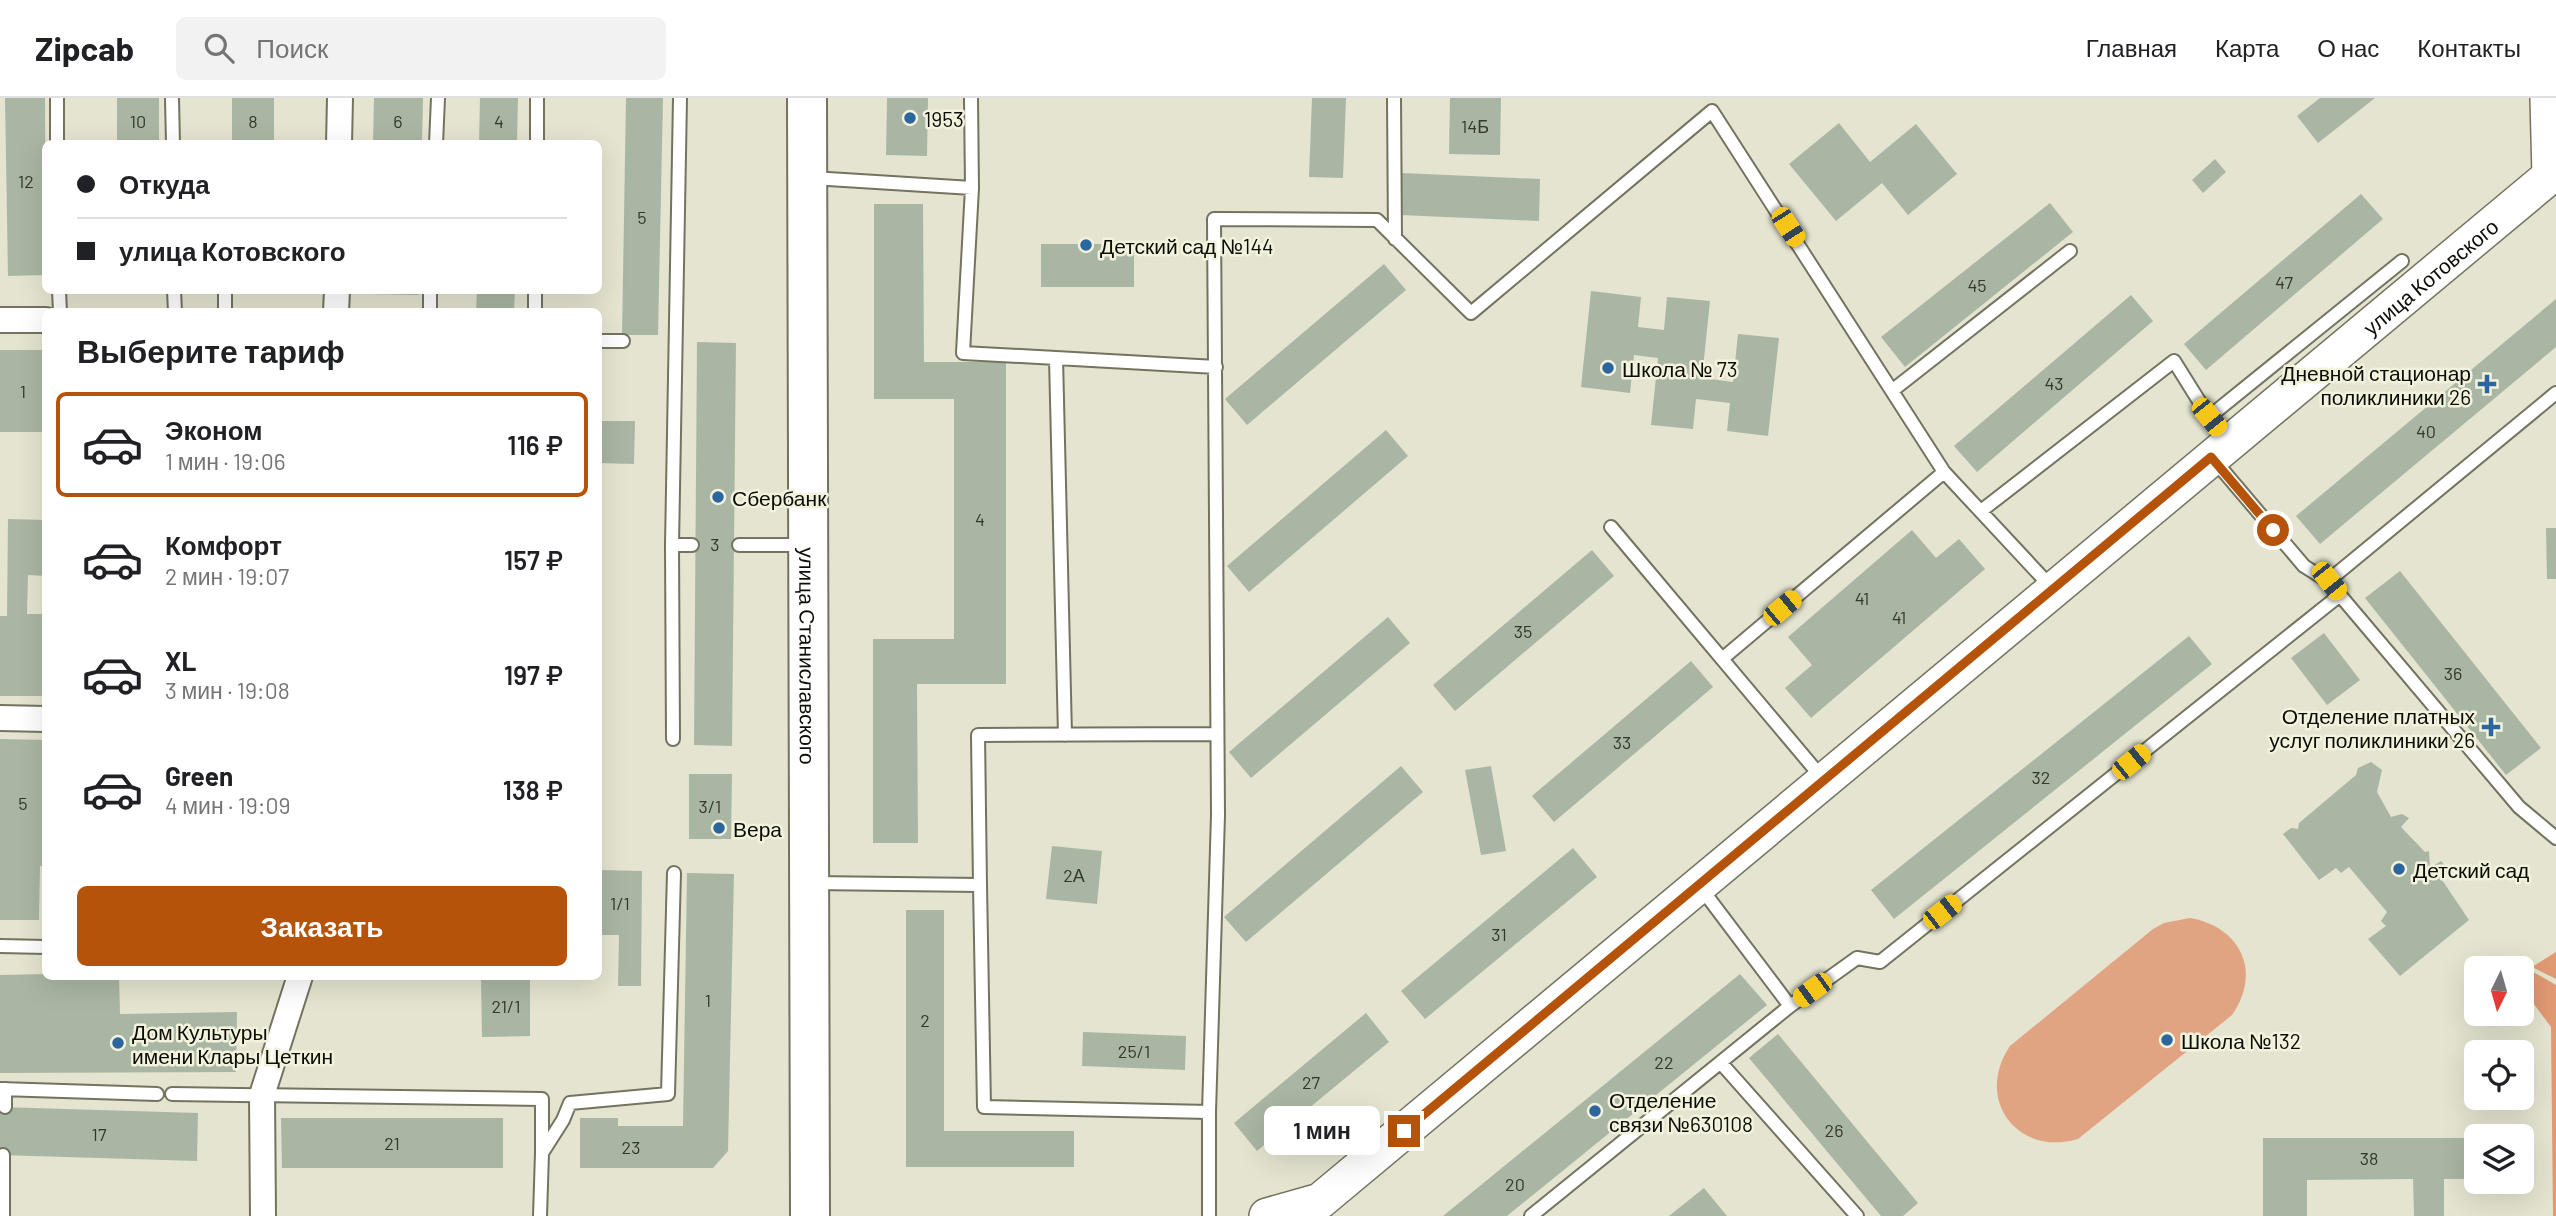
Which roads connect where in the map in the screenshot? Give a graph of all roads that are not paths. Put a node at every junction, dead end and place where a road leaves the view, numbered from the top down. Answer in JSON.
{"nodes":[{"id":1,"x":57,"y":98,"type":"edge"},
{"id":2,"x":172,"y":98,"type":"edge"},
{"id":3,"x":340,"y":98,"type":"edge"},
{"id":4,"x":438,"y":98,"type":"edge"},
{"id":5,"x":537,"y":98,"type":"edge"},
{"id":6,"x":680,"y":98,"type":"edge"},
{"id":7,"x":807,"y":98,"type":"edge"},
{"id":8,"x":971,"y":98,"type":"edge"},
{"id":9,"x":1394,"y":98,"type":"edge"},
{"id":10,"x":2548,"y":98,"type":"edge"},
{"id":11,"x":57,"y":140,"type":"edge"},
{"id":12,"x":173,"y":140,"type":"edge"},
{"id":13,"x":339,"y":140,"type":"edge"},
{"id":14,"x":436,"y":140,"type":"edge"},
{"id":15,"x":537,"y":140,"type":"edge"},
{"id":16,"x":2553,"y":176,"type":"edge"},
{"id":17,"x":807,"y":178,"type":"junction"},
{"id":18,"x":972,"y":188,"type":"junction"},
{"id":19,"x":1395,"y":239,"type":"junction"},
{"id":20,"x":2070,"y":251,"type":"dead end"},
{"id":21,"x":2402,"y":261,"type":"dead end"},
{"id":22,"x":0,"y":320,"type":"edge"},
{"id":23,"x":42,"y":320,"type":"edge"},
{"id":24,"x":602,"y":341,"type":"edge"},
{"id":25,"x":623,"y":341,"type":"dead end"},
{"id":26,"x":1056,"y":358,"type":"junction"},
{"id":27,"x":1216,"y":367,"type":"junction"},
{"id":28,"x":1893,"y":390,"type":"junction"},
{"id":29,"x":2556,"y":393,"type":"edge"},
{"id":30,"x":2217,"y":439,"type":"junction"},
{"id":31,"x":1944,"y":472,"type":"junction"},
{"id":32,"x":1981,"y":511,"type":"junction"},
{"id":33,"x":1611,"y":527,"type":"dead end"},
{"id":34,"x":739,"y":544,"type":"dead end"},
{"id":35,"x":673,"y":545,"type":"junction"},
{"id":36,"x":692,"y":545,"type":"dead end"},
{"id":37,"x":808,"y":545,"type":"junction"},
{"id":38,"x":2329,"y":581,"type":"junction"},
{"id":39,"x":2054,"y":589,"type":"junction"},
{"id":40,"x":2340,"y":596,"type":"junction"},
{"id":41,"x":1722,"y":659,"type":"junction"},
{"id":42,"x":0,"y":718,"type":"edge"},
{"id":43,"x":42,"y":719,"type":"edge"},
{"id":44,"x":1217,"y":734,"type":"junction"},
{"id":45,"x":1065,"y":735,"type":"junction"},
{"id":46,"x":673,"y":739,"type":"dead end"},
{"id":47,"x":1824,"y":780,"type":"junction"},
{"id":48,"x":2556,"y":838,"type":"edge"},
{"id":49,"x":674,"y":873,"type":"dead end"},
{"id":50,"x":808,"y":883,"type":"junction"},
{"id":51,"x":980,"y":885,"type":"junction"},
{"id":52,"x":1699,"y":885,"type":"junction"},
{"id":53,"x":0,"y":946,"type":"edge"},
{"id":54,"x":42,"y":947,"type":"edge"},
{"id":55,"x":298,"y":980,"type":"edge"},
{"id":56,"x":1790,"y":1006,"type":"junction"},
{"id":57,"x":1721,"y":1063,"type":"junction"},
{"id":58,"x":3,"y":1089,"type":"edge"},
{"id":59,"x":157,"y":1094,"type":"dead end"},
{"id":60,"x":172,"y":1094,"type":"dead end"},
{"id":61,"x":262,"y":1095,"type":"junction"},
{"id":62,"x":5,"y":1107,"type":"dead end"},
{"id":63,"x":1209,"y":1112,"type":"junction"},
{"id":64,"x":542,"y":1153,"type":"junction"},
{"id":65,"x":3,"y":1155,"type":"dead end"},
{"id":66,"x":3,"y":1216,"type":"edge"},
{"id":67,"x":263,"y":1216,"type":"edge"},
{"id":68,"x":540,"y":1216,"type":"edge"},
{"id":69,"x":810,"y":1216,"type":"edge"},
{"id":70,"x":1209,"y":1216,"type":"edge"},
{"id":71,"x":1266,"y":1216,"type":"edge"},
{"id":72,"x":1531,"y":1216,"type":"edge"},
{"id":73,"x":1857,"y":1216,"type":"edge"}],
"edges":[{"from":1,"to":11,"type":"lane"},
{"from":2,"to":12,"type":"lane"},
{"from":3,"to":13,"type":"street"},
{"from":4,"to":14,"type":"lane"},
{"from":5,"to":15,"type":"lane"},
{"from":6,"to":35,"type":"lane"},
{"from":7,"to":17,"type":"main road","name":"улица Станиславского"},
{"from":8,"to":18,"type":"lane"},
{"from":9,"to":19,"type":"lane"},
{"from":10,"to":16,"type":"street"},
{"from":16,"to":30,"type":"street","name":"улица Котовского"},
{"from":17,"to":18,"type":"lane"},
{"from":17,"to":37,"type":"main road","name":"улица Станиславского"},
{"from":18,"to":26,"type":"lane"},
{"from":19,"to":27,"type":"lane"},
{"from":19,"to":28,"type":"lane"},
{"from":20,"to":28,"type":"lane"},
{"from":21,"to":30,"type":"lane"},
{"from":22,"to":23,"type":"street"},
{"from":24,"to":25,"type":"lane"},
{"from":26,"to":27,"type":"lane"},
{"from":26,"to":45,"type":"lane"},
{"from":27,"to":44,"type":"lane"},
{"from":28,"to":31,"type":"lane"},
{"from":29,"to":38,"type":"lane"},
{"from":30,"to":32,"type":"lane"},
{"from":30,"to":38,"type":"lane"},
{"from":30,"to":39,"type":"street","name":"улица Котовского"},
{"from":31,"to":32,"type":"lane"},
{"from":31,"to":41,"type":"lane"},
{"from":32,"to":39,"type":"lane"},
{"from":33,"to":41,"type":"lane"},
{"from":34,"to":37,"type":"lane"},
{"from":35,"to":36,"type":"lane"},
{"from":35,"to":46,"type":"lane"},
{"from":37,"to":50,"type":"main road","name":"улица Станиславского"},
{"from":38,"to":40,"type":"lane"},
{"from":39,"to":47,"type":"street","name":"улица Котовского"},
{"from":40,"to":48,"type":"lane"},
{"from":40,"to":56,"type":"lane"},
{"from":41,"to":47,"type":"lane"},
{"from":42,"to":43,"type":"street"},
{"from":44,"to":45,"type":"lane"},
{"from":44,"to":63,"type":"lane"},
{"from":45,"to":51,"type":"lane"},
{"from":47,"to":52,"type":"street","name":"улица Котовского"},
{"from":49,"to":64,"type":"lane"},
{"from":50,"to":51,"type":"lane"},
{"from":50,"to":69,"type":"main road","name":"улица Станиславского"},
{"from":51,"to":63,"type":"lane"},
{"from":52,"to":56,"type":"lane"},
{"from":52,"to":71,"type":"street","name":"улица Котовского"},
{"from":53,"to":54,"type":"lane"},
{"from":55,"to":61,"type":"street"},
{"from":56,"to":57,"type":"lane"},
{"from":57,"to":72,"type":"lane"},
{"from":57,"to":73,"type":"lane"},
{"from":58,"to":59,"type":"lane"},
{"from":58,"to":62,"type":"lane"},
{"from":60,"to":61,"type":"lane"},
{"from":61,"to":64,"type":"lane"},
{"from":61,"to":67,"type":"street"},
{"from":63,"to":70,"type":"lane"},
{"from":64,"to":68,"type":"lane"},
{"from":65,"to":66,"type":"lane"}]}
